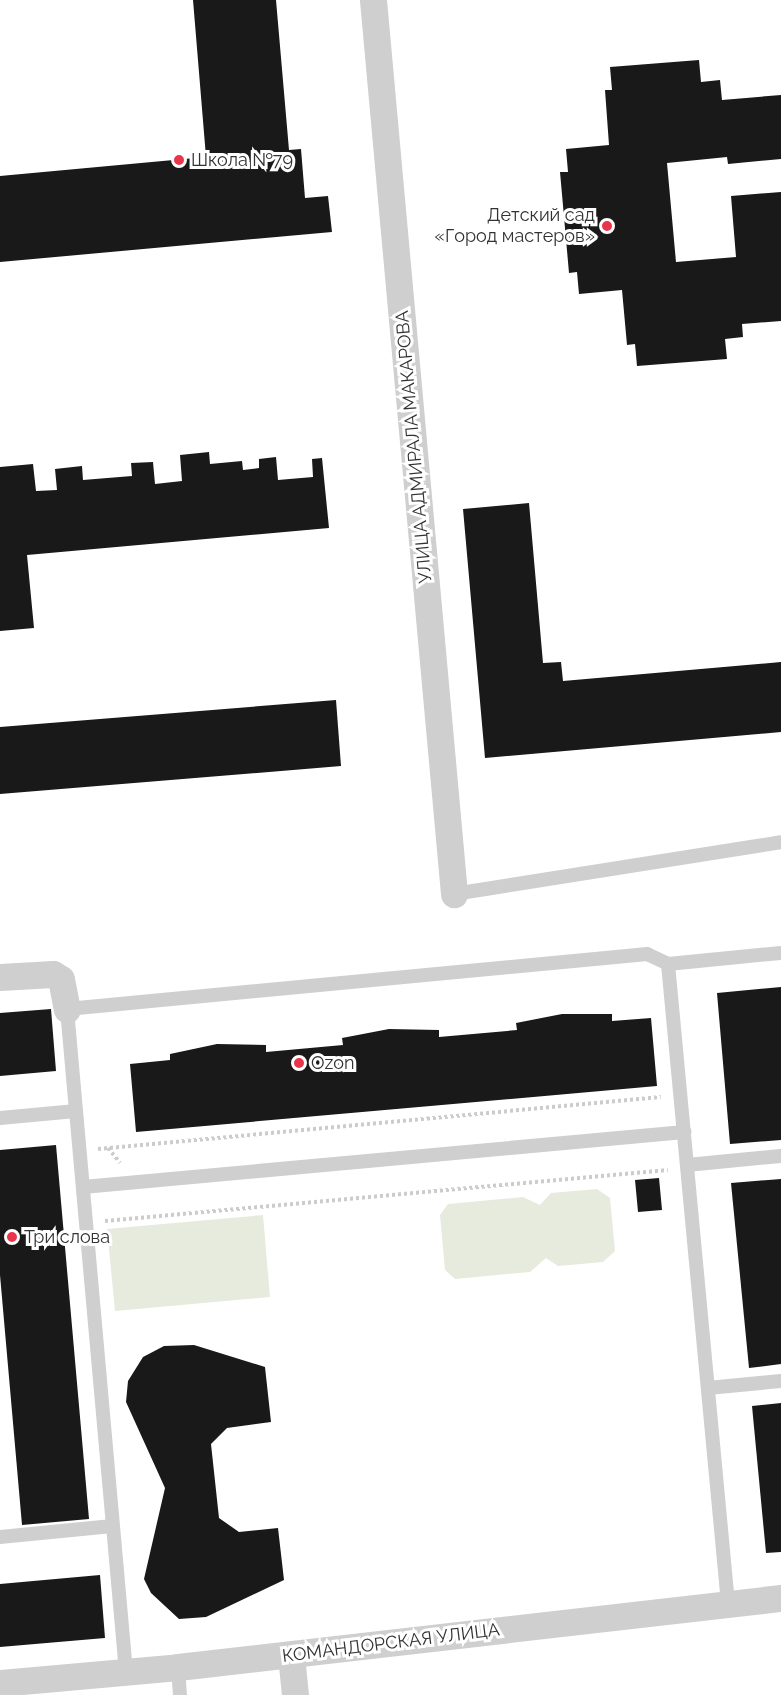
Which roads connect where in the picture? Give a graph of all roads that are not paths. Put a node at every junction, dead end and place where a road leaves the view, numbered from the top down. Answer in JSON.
{"nodes":[{"id":1,"x":373,"y":0,"type":"edge"},
{"id":2,"x":781,"y":842,"type":"edge"},
{"id":3,"x":454,"y":894,"type":"joint"},
{"id":4,"x":781,"y":953,"type":"edge"},
{"id":5,"x":668,"y":964,"type":"junction"},
{"id":6,"x":0,"y":977,"type":"edge"},
{"id":7,"x":67,"y":1009,"type":"junction"},
{"id":8,"x":76,"y":1111,"type":"junction"},
{"id":9,"x":0,"y":1118,"type":"edge"},
{"id":10,"x":684,"y":1132,"type":"junction"},
{"id":11,"x":781,"y":1156,"type":"edge"},
{"id":12,"x":687,"y":1166,"type":"junction"},
{"id":13,"x":83,"y":1187,"type":"junction"},
{"id":14,"x":781,"y":1381,"type":"edge"},
{"id":15,"x":708,"y":1388,"type":"junction"},
{"id":16,"x":112,"y":1526,"type":"junction"},
{"id":17,"x":0,"y":1537,"type":"edge"},
{"id":18,"x":781,"y":1598,"type":"edge"},
{"id":19,"x":728,"y":1604,"type":"junction"},
{"id":20,"x":291,"y":1655,"type":"junction"},
{"id":21,"x":178,"y":1667,"type":"junction"},
{"id":22,"x":126,"y":1672,"type":"junction"},
{"id":23,"x":0,"y":1683,"type":"edge"},
{"id":24,"x":180,"y":1695,"type":"edge"},
{"id":25,"x":294,"y":1695,"type":"edge"}],
"edges":[{"from":1,"to":3,"type":"street","name":"УЛИЦА АДМИРАЛА МАКАРОВА"},
{"from":2,"to":3,"type":"lane"},
{"from":4,"to":5,"type":"lane"},
{"from":5,"to":7,"type":"lane"},
{"from":5,"to":10,"type":"lane"},
{"from":6,"to":7,"type":"street"},
{"from":7,"to":8,"type":"lane"},
{"from":8,"to":9,"type":"lane"},
{"from":8,"to":13,"type":"lane"},
{"from":10,"to":12,"type":"lane"},
{"from":10,"to":13,"type":"lane"},
{"from":11,"to":12,"type":"lane"},
{"from":12,"to":15,"type":"lane"},
{"from":13,"to":16,"type":"lane"},
{"from":14,"to":15,"type":"lane"},
{"from":15,"to":19,"type":"lane"},
{"from":16,"to":17,"type":"lane"},
{"from":16,"to":22,"type":"lane"},
{"from":18,"to":19,"type":"street","name":"КОМАНДОРСКАЯ УЛИЦА"},
{"from":19,"to":20,"type":"street","name":"КОМАНДОРСКАЯ УЛИЦА"},
{"from":20,"to":21,"type":"street","name":"КОМАНДОРСКАЯ УЛИЦА"},
{"from":20,"to":25,"type":"street"},
{"from":21,"to":22,"type":"street","name":"КОМАНДОРСКАЯ УЛИЦА"},
{"from":21,"to":24,"type":"lane"},
{"from":22,"to":23,"type":"street","name":"КОМАНДОРСКАЯ УЛИЦА"}]}
